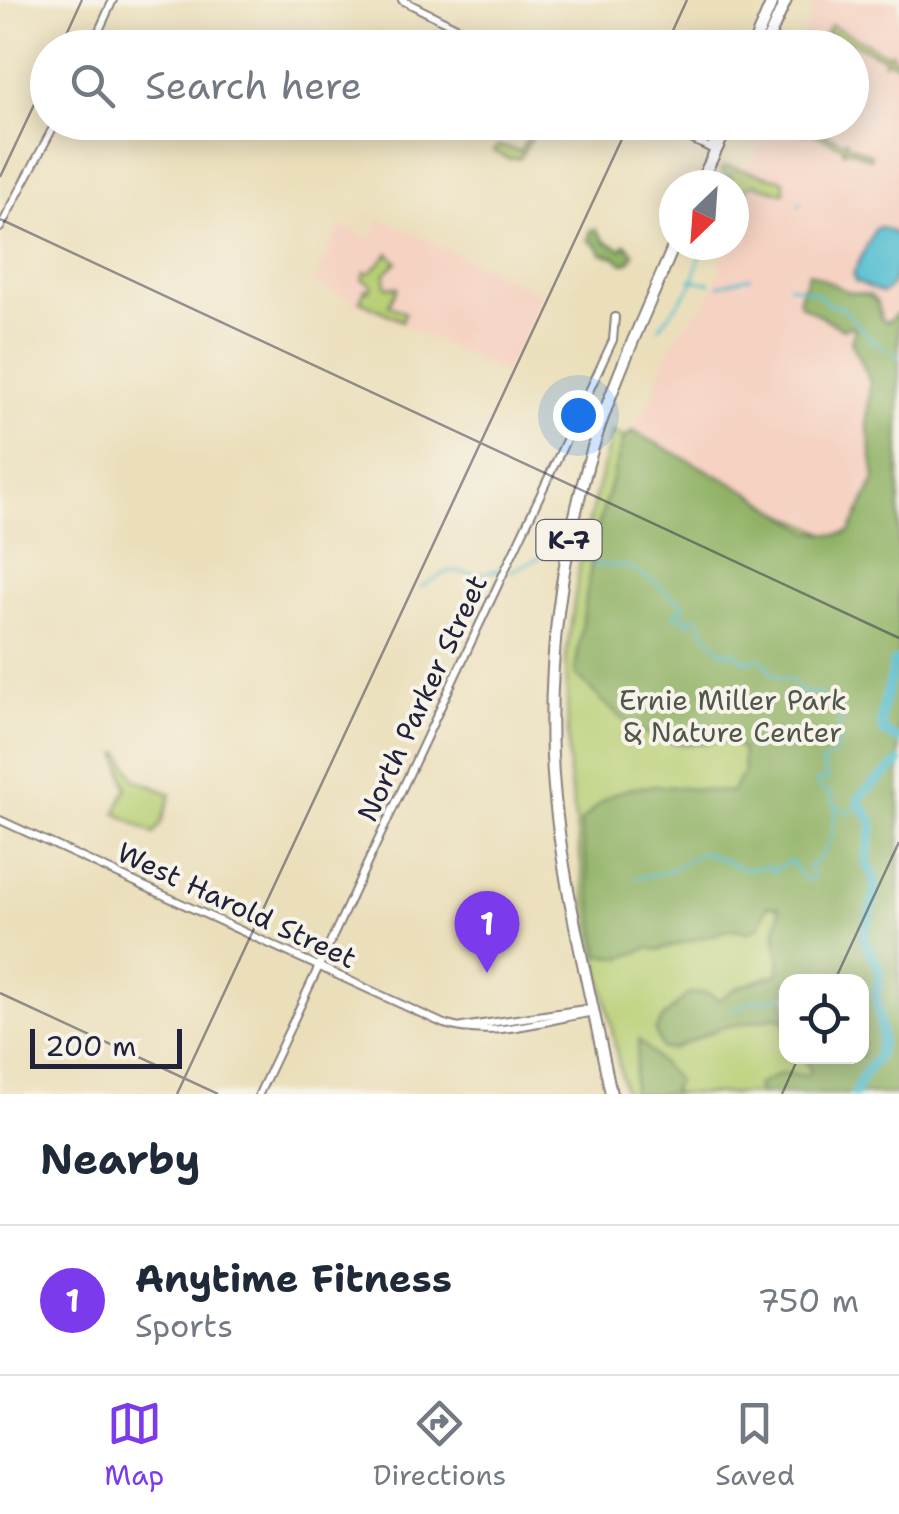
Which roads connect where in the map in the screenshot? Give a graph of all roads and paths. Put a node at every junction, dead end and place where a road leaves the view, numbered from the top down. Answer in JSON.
{"nodes":[{"id":1,"x":113,"y":0,"type":"edge"},
{"id":2,"x":402,"y":0,"type":"edge"},
{"id":3,"x":774,"y":0,"type":"edge"},
{"id":4,"x":786,"y":0,"type":"edge"},
{"id":5,"x":99,"y":30,"type":"edge"},
{"id":6,"x":462,"y":30,"type":"edge"},
{"id":7,"x":760,"y":30,"type":"edge"},
{"id":8,"x":772,"y":30,"type":"edge"},
{"id":9,"x":46,"y":140,"type":"edge"},
{"id":10,"x":693,"y":140,"type":"edge"},
{"id":11,"x":716,"y":140,"type":"edge"},
{"id":12,"x":720,"y":140,"type":"edge"},
{"id":13,"x":714,"y":150,"type":"junction"},
{"id":14,"x":705,"y":170,"type":"edge"},
{"id":15,"x":0,"y":228,"type":"edge"},
{"id":16,"x":668,"y":260,"type":"edge"},
{"id":17,"x":615,"y":317,"type":"dead end"},
{"id":18,"x":0,"y":820,"type":"edge"},
{"id":19,"x":320,"y":968,"type":"junction"},
{"id":20,"x":593,"y":1008,"type":"junction"},
{"id":21,"x":259,"y":1094,"type":"edge"},
{"id":22,"x":611,"y":1094,"type":"edge"}],
"edges":[{"from":1,"to":5,"type":"street"},
{"from":2,"to":6,"type":"street"},
{"from":3,"to":7,"type":"highway"},
{"from":4,"to":8,"type":"highway"},
{"from":9,"to":15,"type":"street"},
{"from":10,"to":13,"type":"street"},
{"from":11,"to":13,"type":"highway"},
{"from":12,"to":13,"type":"highway"},
{"from":13,"to":14,"type":"highway"},
{"from":16,"to":20,"type":"highway","number":"K-7"},
{"from":17,"to":19,"type":"street","name":"North Parker Street"},
{"from":18,"to":19,"type":"street","name":"West Harold Street"},
{"from":19,"to":20,"type":"street","name":"West Harold Street"},
{"from":19,"to":21,"type":"street","name":"North Parker Street"},
{"from":20,"to":22,"type":"highway","number":"K-7"}]}
